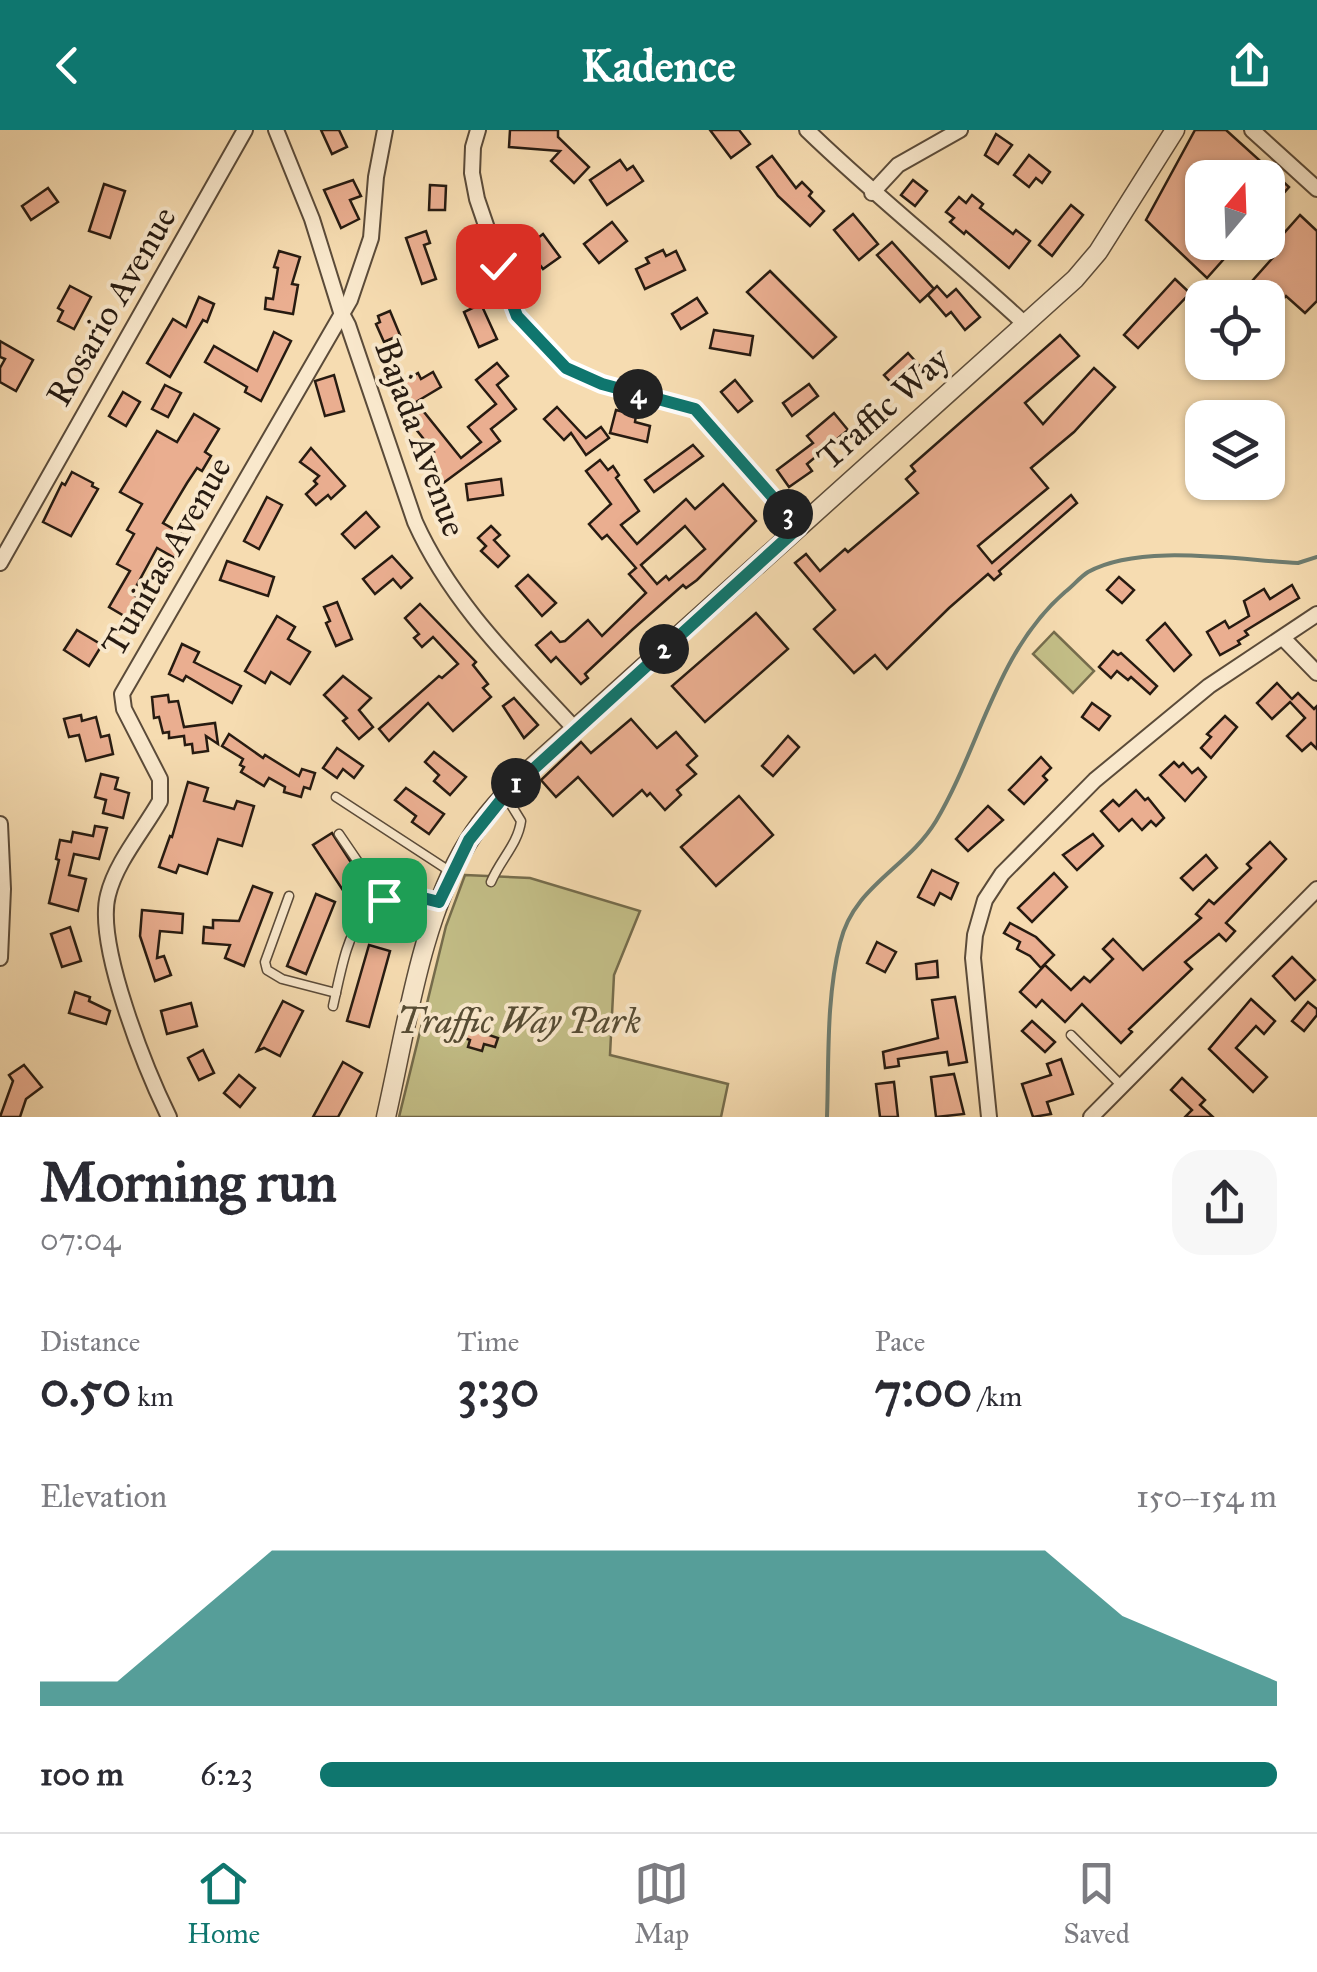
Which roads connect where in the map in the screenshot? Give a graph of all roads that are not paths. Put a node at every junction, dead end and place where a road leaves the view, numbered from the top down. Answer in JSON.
{"nodes":[{"id":1,"x":245,"y":130,"type":"edge"},
{"id":2,"x":276,"y":130,"type":"edge"},
{"id":3,"x":386,"y":130,"type":"edge"},
{"id":4,"x":478,"y":130,"type":"edge"},
{"id":5,"x":807,"y":130,"type":"edge"},
{"id":6,"x":960,"y":130,"type":"edge"},
{"id":7,"x":1174,"y":130,"type":"edge"},
{"id":8,"x":1252,"y":130,"type":"edge"},
{"id":9,"x":1317,"y":189,"type":"edge"},
{"id":10,"x":872,"y":193,"type":"junction"},
{"id":11,"x":340,"y":312,"type":"junction"},
{"id":12,"x":1026,"y":325,"type":"junction"},
{"id":13,"x":799,"y":527,"type":"junction"},
{"id":14,"x":0,"y":563,"type":"edge"},
{"id":15,"x":1317,"y":614,"type":"edge"},
{"id":16,"x":1284,"y":639,"type":"junction"},
{"id":17,"x":1317,"y":673,"type":"edge"},
{"id":18,"x":575,"y":729,"type":"junction"},
{"id":19,"x":505,"y":795,"type":"junction"},
{"id":20,"x":336,"y":798,"type":"dead end"},
{"id":21,"x":0,"y":824,"type":"edge"},
{"id":22,"x":339,"y":834,"type":"dead end"},
{"id":23,"x":452,"y":872,"type":"junction"},
{"id":24,"x":491,"y":882,"type":"dead end"},
{"id":25,"x":1317,"y":889,"type":"edge"},
{"id":26,"x":289,"y":896,"type":"dead end"},
{"id":27,"x":384,"y":900,"type":"junction"},
{"id":28,"x":439,"y":902,"type":"junction"},
{"id":29,"x":0,"y":958,"type":"edge"},
{"id":30,"x":336,"y":993,"type":"junction"},
{"id":31,"x":333,"y":1006,"type":"dead end"},
{"id":32,"x":1071,"y":1035,"type":"dead end"},
{"id":33,"x":1122,"y":1086,"type":"junction"},
{"id":34,"x":168,"y":1117,"type":"edge"},
{"id":35,"x":386,"y":1117,"type":"edge"},
{"id":36,"x":988,"y":1117,"type":"edge"},
{"id":37,"x":1091,"y":1117,"type":"edge"}],
"edges":[{"from":1,"to":14,"type":"street","name":"Rosario Avenue"},
{"from":2,"to":11,"type":"street","name":"Bajada Avenue"},
{"from":3,"to":11,"type":"street"},
{"from":4,"to":13,"type":"street"},
{"from":5,"to":10,"type":"street"},
{"from":6,"to":10,"type":"street"},
{"from":7,"to":12,"type":"street","name":"Traffic Way"},
{"from":8,"to":9,"type":"street"},
{"from":10,"to":12,"type":"street"},
{"from":11,"to":18,"type":"street","name":"Bajada Avenue"},
{"from":11,"to":34,"type":"street","name":"Tunitas Avenue"},
{"from":12,"to":13,"type":"street","name":"Traffic Way"},
{"from":13,"to":18,"type":"street","name":"Traffic Way"},
{"from":15,"to":16,"type":"street"},
{"from":16,"to":17,"type":"street"},
{"from":16,"to":36,"type":"street"},
{"from":18,"to":19,"type":"street","name":"Traffic Way"},
{"from":19,"to":23,"type":"street","name":"Traffic Way"},
{"from":19,"to":24,"type":"lane"},
{"from":20,"to":23,"type":"lane"},
{"from":21,"to":29,"type":"street"},
{"from":22,"to":27,"type":"lane"},
{"from":23,"to":28,"type":"street","name":"Traffic Way"},
{"from":25,"to":33,"type":"street"},
{"from":26,"to":30,"type":"lane"},
{"from":27,"to":28,"type":"lane"},
{"from":27,"to":30,"type":"lane"},
{"from":28,"to":35,"type":"street","name":"Traffic Way"},
{"from":30,"to":31,"type":"lane"},
{"from":32,"to":33,"type":"lane"},
{"from":33,"to":37,"type":"street"}]}
